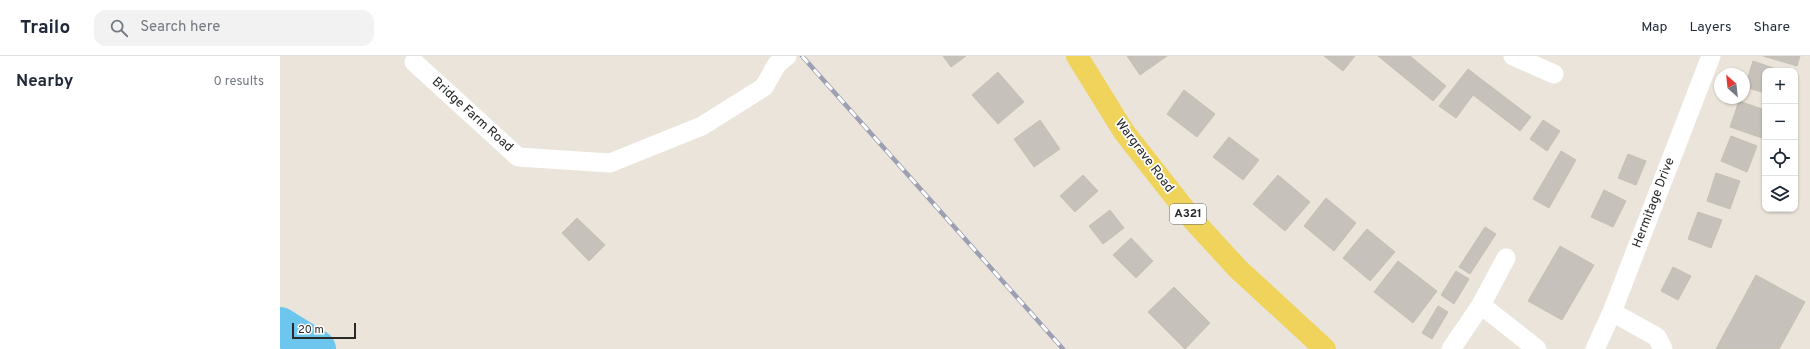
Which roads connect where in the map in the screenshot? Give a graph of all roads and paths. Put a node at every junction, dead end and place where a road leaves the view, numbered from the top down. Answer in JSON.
{"nodes":[{"id":1,"x":787,"y":56,"type":"edge"},
{"id":2,"x":1077,"y":56,"type":"edge"},
{"id":3,"x":1513,"y":56,"type":"edge"},
{"id":4,"x":1711,"y":56,"type":"edge"},
{"id":5,"x":414,"y":62,"type":"dead end"},
{"id":6,"x":1554,"y":74,"type":"dead end"},
{"id":7,"x":1506,"y":258,"type":"dead end"},
{"id":8,"x":1481,"y":305,"type":"junction"},
{"id":9,"x":1612,"y":312,"type":"junction"},
{"id":10,"x":1325,"y":349,"type":"edge"},
{"id":11,"x":1451,"y":349,"type":"edge"},
{"id":12,"x":1537,"y":349,"type":"edge"},
{"id":13,"x":1595,"y":349,"type":"edge"},
{"id":14,"x":1663,"y":349,"type":"edge"}],
"edges":[{"from":1,"to":5,"type":"street","name":"Bridge Farm Road"},
{"from":2,"to":10,"type":"main road","name":"Wargrave Road","number":"A321"},
{"from":3,"to":6,"type":"street"},
{"from":4,"to":9,"type":"street","name":"Hermitage Drive"},
{"from":7,"to":8,"type":"street"},
{"from":8,"to":11,"type":"street"},
{"from":8,"to":12,"type":"street"},
{"from":9,"to":13,"type":"street","name":"Hermitage Drive"},
{"from":9,"to":14,"type":"street"}]}
